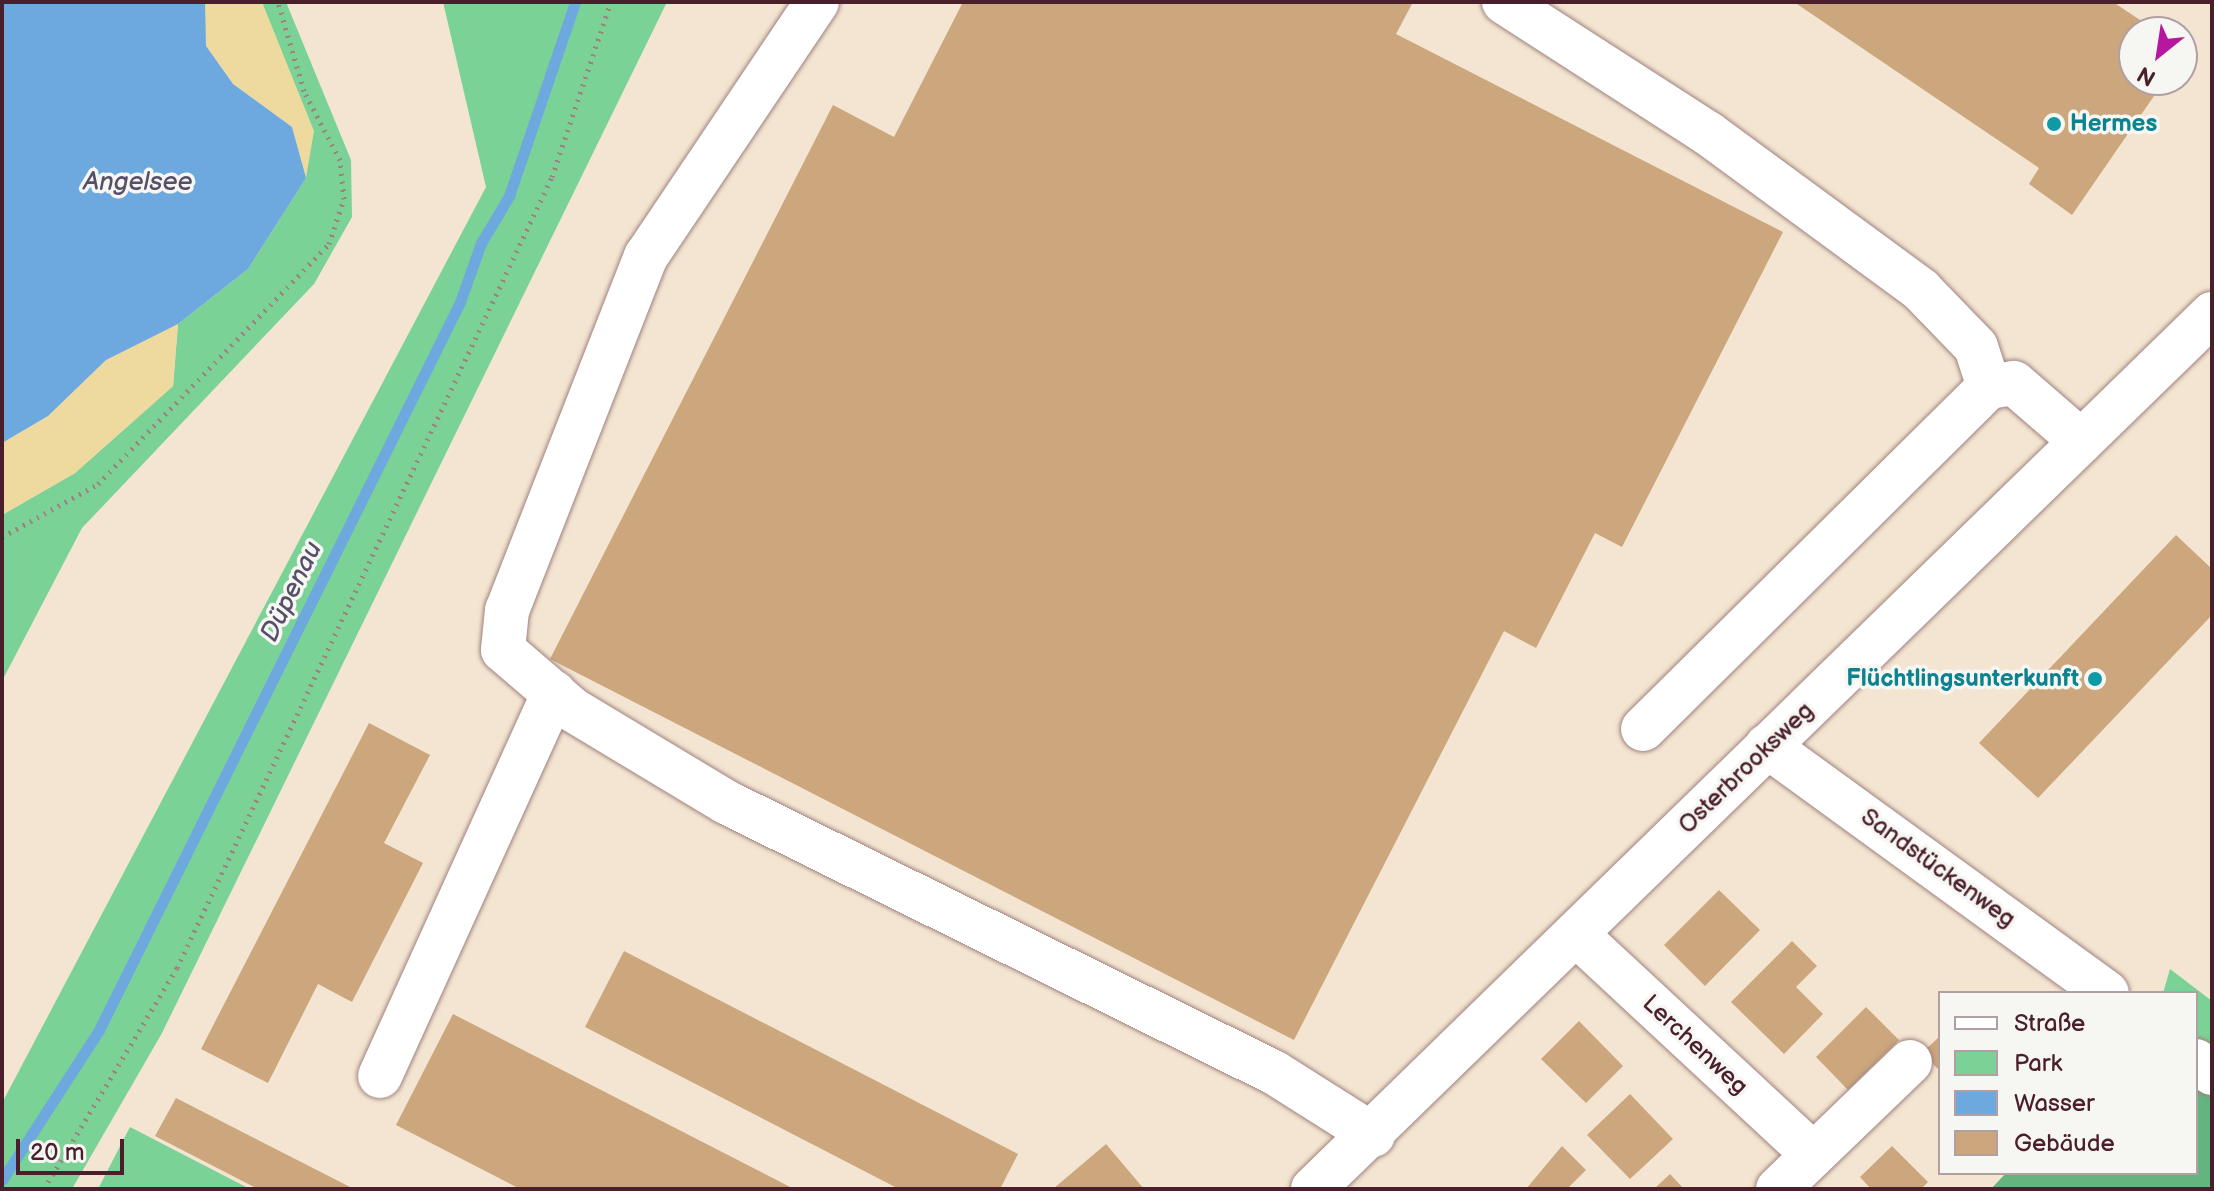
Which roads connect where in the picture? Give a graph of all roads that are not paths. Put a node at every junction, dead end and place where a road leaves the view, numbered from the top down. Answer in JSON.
{"nodes":[{"id":1,"x":817,"y":2,"type":"edge"},
{"id":2,"x":1504,"y":2,"type":"edge"},
{"id":3,"x":2212,"y":314,"type":"edge"},
{"id":4,"x":1989,"y":387,"type":"junction"},
{"id":5,"x":2081,"y":441,"type":"junction"},
{"id":6,"x":554,"y":693,"type":"junction"},
{"id":7,"x":1643,"y":729,"type":"dead end"},
{"id":8,"x":1767,"y":746,"type":"junction"},
{"id":9,"x":1577,"y":935,"type":"junction"},
{"id":10,"x":2104,"y":991,"type":"edge"},
{"id":11,"x":1910,"y":1062,"type":"dead end"},
{"id":12,"x":380,"y":1076,"type":"dead end"},
{"id":13,"x":1373,"y":1135,"type":"junction"},
{"id":14,"x":1813,"y":1154,"type":"junction"},
{"id":15,"x":1313,"y":1189,"type":"edge"},
{"id":16,"x":1778,"y":1189,"type":"edge"}],
"edges":[{"from":1,"to":6,"type":"street"},
{"from":2,"to":4,"type":"street"},
{"from":3,"to":5,"type":"street","name":"Osterbrooksweg"},
{"from":4,"to":5,"type":"street"},
{"from":4,"to":7,"type":"street"},
{"from":5,"to":8,"type":"street","name":"Osterbrooksweg"},
{"from":6,"to":12,"type":"street"},
{"from":6,"to":13,"type":"street"},
{"from":8,"to":9,"type":"street","name":"Osterbrooksweg"},
{"from":8,"to":10,"type":"street","name":"Sandstückenweg"},
{"from":9,"to":13,"type":"street","name":"Osterbrooksweg"},
{"from":9,"to":14,"type":"street","name":"Lerchenweg"},
{"from":11,"to":14,"type":"street"},
{"from":13,"to":15,"type":"street","name":"Osterbrooksweg"},
{"from":14,"to":16,"type":"street"}]}
